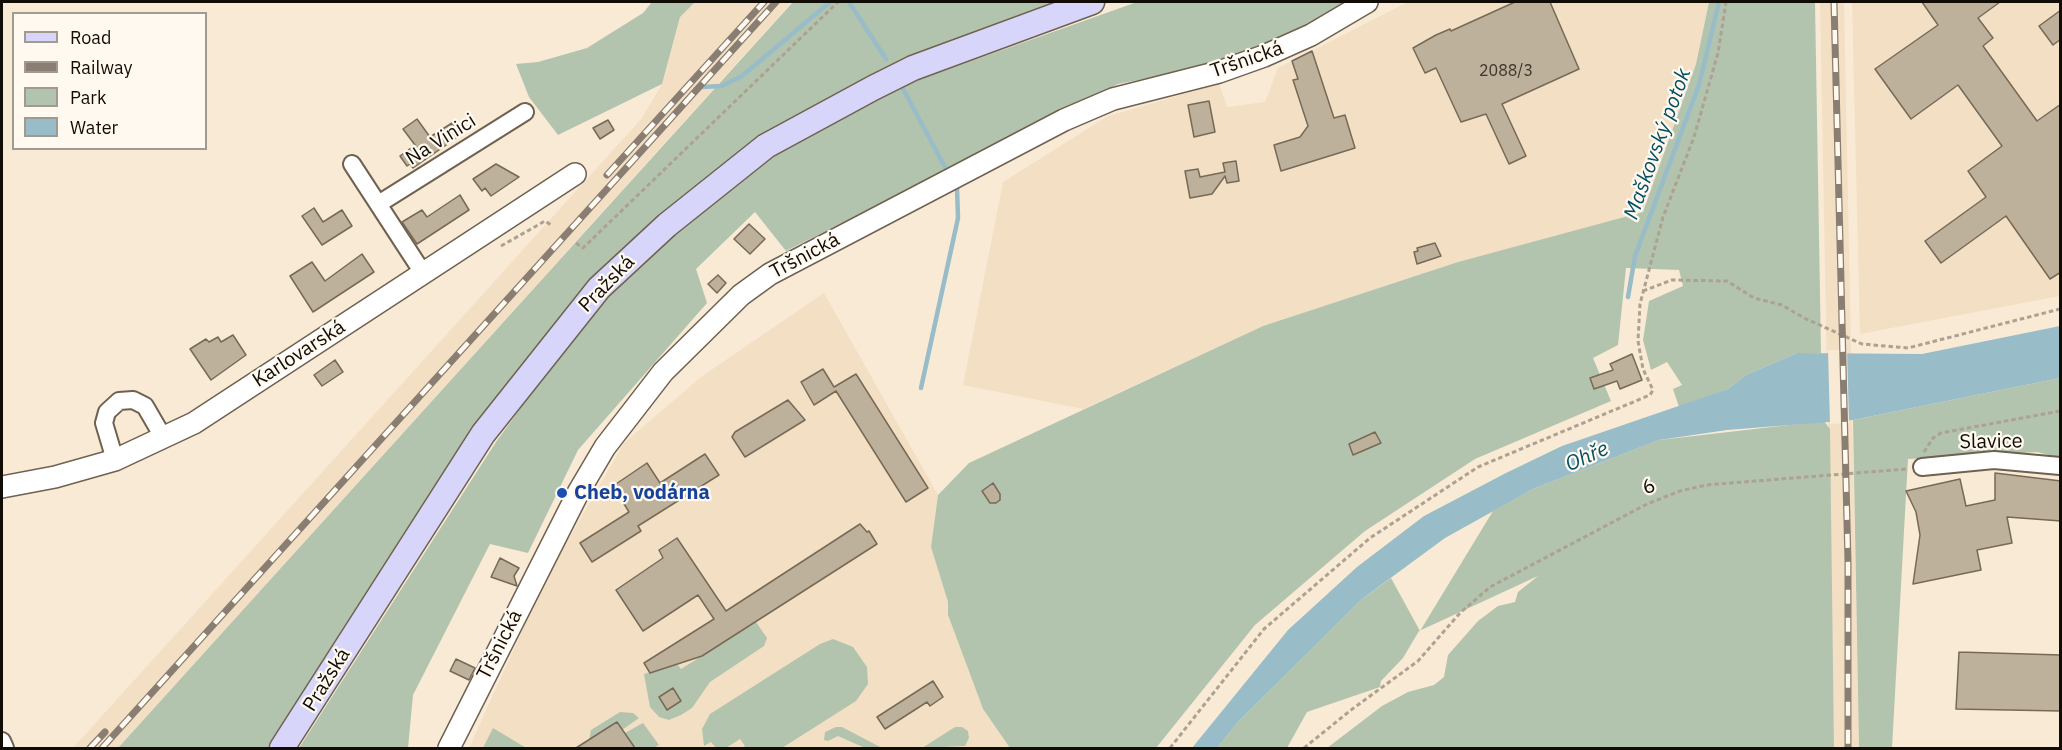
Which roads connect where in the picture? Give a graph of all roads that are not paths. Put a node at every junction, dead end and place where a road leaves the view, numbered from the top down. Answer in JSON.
{"nodes":[{"id":1,"x":1092,"y":2,"type":"edge"},
{"id":2,"x":1367,"y":2,"type":"edge"},
{"id":3,"x":525,"y":112,"type":"dead end"},
{"id":4,"x":352,"y":164,"type":"dead end"},
{"id":5,"x":575,"y":174,"type":"dead end"},
{"id":6,"x":380,"y":203,"type":"junction"},
{"id":7,"x":423,"y":273,"type":"junction"},
{"id":8,"x":163,"y":437,"type":"junction"},
{"id":9,"x":115,"y":460,"type":"junction"},
{"id":10,"x":2061,"y":466,"type":"edge"},
{"id":11,"x":1922,"y":467,"type":"road end"},
{"id":12,"x":2,"y":487,"type":"edge"},
{"id":13,"x":2,"y":741,"type":"edge"},
{"id":14,"x":5,"y":748,"type":"edge"},
{"id":15,"x":282,"y":748,"type":"edge"},
{"id":16,"x":449,"y":748,"type":"edge"}],
"edges":[{"from":1,"to":15,"type":"main road","name":"Pražská"},
{"from":2,"to":16,"type":"street","name":"Tršnická"},
{"from":3,"to":6,"type":"street","name":"Na Vinici"},
{"from":4,"to":6,"type":"street"},
{"from":5,"to":7,"type":"street","name":"Karlovarská"},
{"from":6,"to":7,"type":"street"},
{"from":7,"to":8,"type":"street","name":"Karlovarská"},
{"from":8,"to":9,"type":"street","name":"Karlovarská"},
{"from":8,"to":9,"type":"street"},
{"from":9,"to":12,"type":"street","name":"Karlovarská"},
{"from":10,"to":11,"type":"street","name":"Slavice"},
{"from":13,"to":14,"type":"street"}]}
